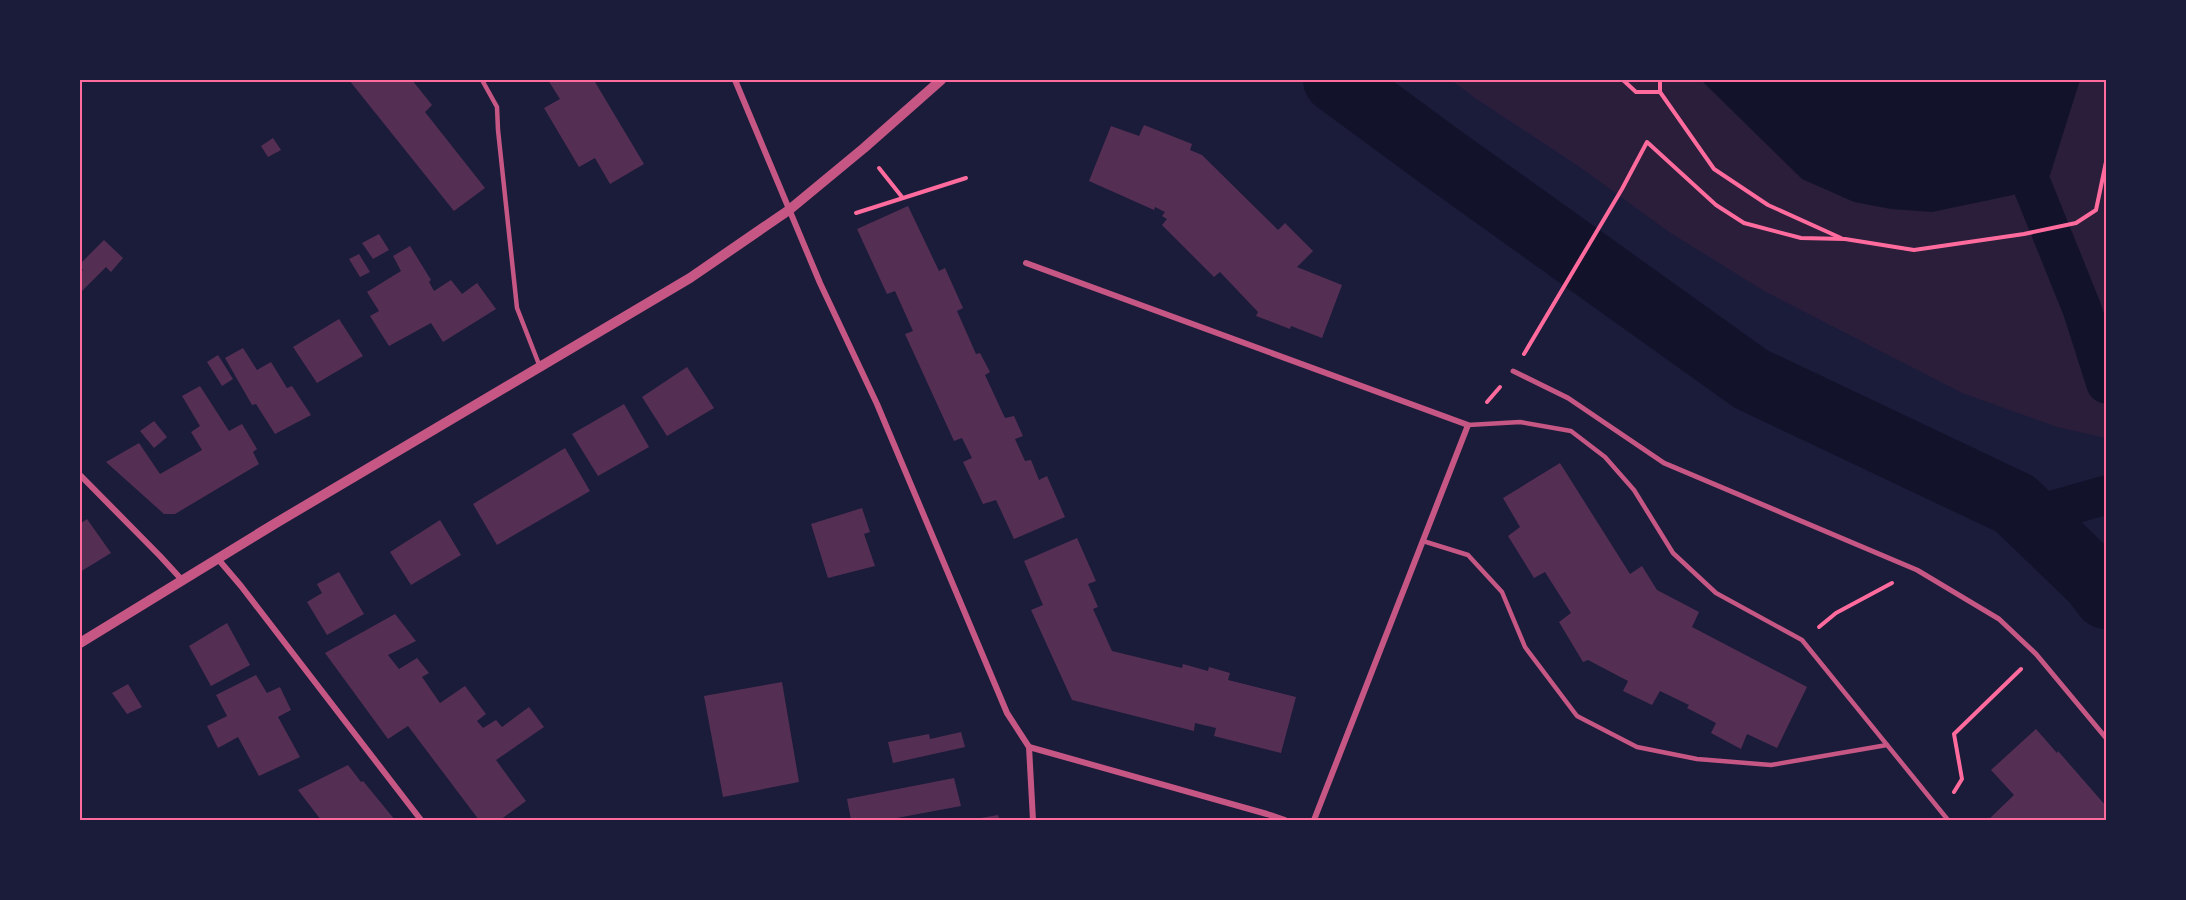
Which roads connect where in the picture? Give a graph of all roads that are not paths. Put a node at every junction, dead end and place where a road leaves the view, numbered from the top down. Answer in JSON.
{"nodes":[{"id":1,"x":482,"y":80,"type":"edge"},
{"id":2,"x":735,"y":80,"type":"edge"},
{"id":3,"x":941,"y":80,"type":"edge"},
{"id":4,"x":789,"y":210,"type":"junction"},
{"id":5,"x":1026,"y":263,"type":"dead end"},
{"id":6,"x":540,"y":367,"type":"junction"},
{"id":7,"x":1513,"y":371,"type":"road end"},
{"id":8,"x":1468,"y":425,"type":"junction"},
{"id":9,"x":80,"y":475,"type":"edge"},
{"id":10,"x":1424,"y":541,"type":"junction"},
{"id":11,"x":218,"y":559,"type":"junction"},
{"id":12,"x":182,"y":580,"type":"junction"},
{"id":13,"x":80,"y":643,"type":"edge"},
{"id":14,"x":2106,"y":738,"type":"edge"},
{"id":15,"x":1887,"y":745,"type":"junction"},
{"id":16,"x":1029,"y":747,"type":"junction"},
{"id":17,"x":421,"y":820,"type":"edge"},
{"id":18,"x":1033,"y":820,"type":"edge"},
{"id":19,"x":1285,"y":820,"type":"edge"},
{"id":20,"x":1314,"y":820,"type":"edge"},
{"id":21,"x":1948,"y":820,"type":"edge"}],
"edges":[{"from":1,"to":6,"type":"lane"},
{"from":2,"to":4,"type":"street"},
{"from":3,"to":4,"type":"street"},
{"from":4,"to":6,"type":"street"},
{"from":4,"to":16,"type":"street"},
{"from":5,"to":8,"type":"street"},
{"from":6,"to":11,"type":"street"},
{"from":7,"to":14,"type":"street"},
{"from":8,"to":10,"type":"street"},
{"from":8,"to":15,"type":"lane"},
{"from":9,"to":12,"type":"street"},
{"from":10,"to":15,"type":"lane"},
{"from":10,"to":20,"type":"street"},
{"from":11,"to":12,"type":"street"},
{"from":11,"to":17,"type":"street"},
{"from":12,"to":13,"type":"street"},
{"from":15,"to":21,"type":"lane"},
{"from":16,"to":18,"type":"street"},
{"from":16,"to":19,"type":"street"}]}
